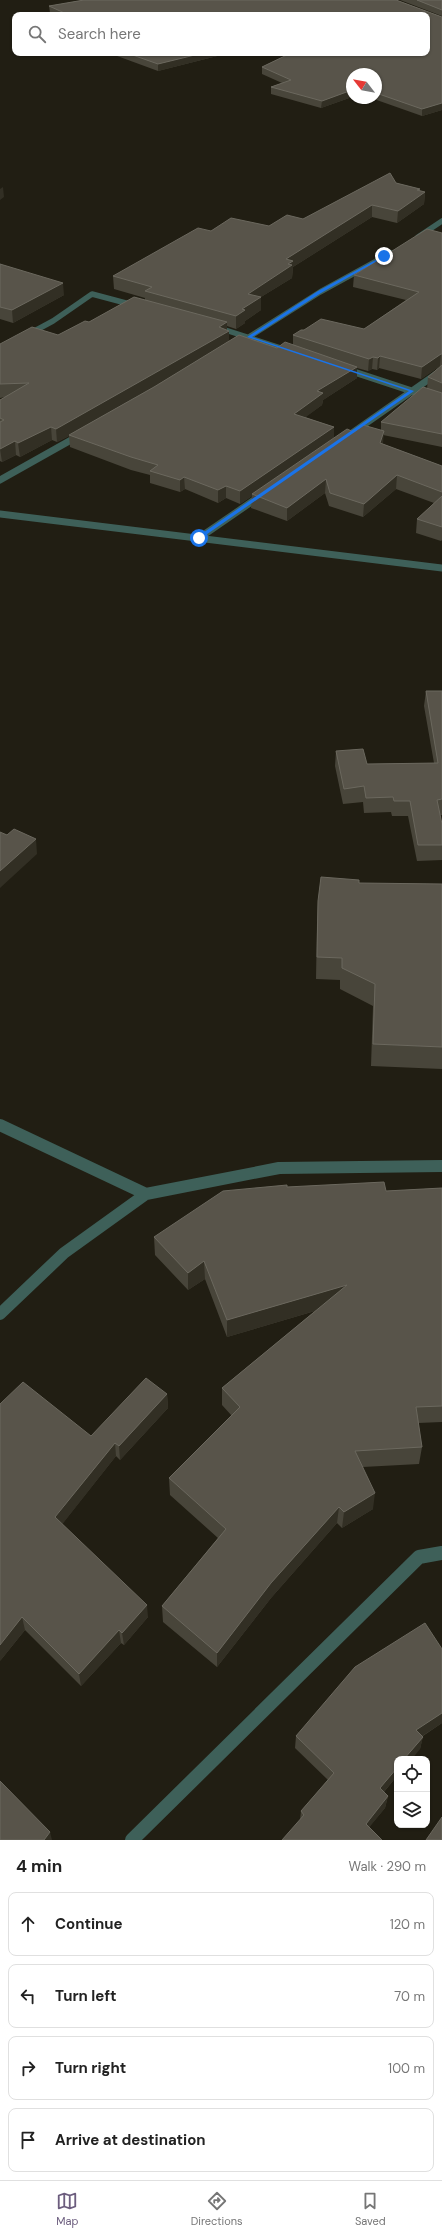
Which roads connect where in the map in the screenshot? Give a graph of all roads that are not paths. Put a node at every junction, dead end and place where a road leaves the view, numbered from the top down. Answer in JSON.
{"nodes":[{"id":1,"x":442,"y":221,"type":"edge"},
{"id":2,"x":411,"y":242,"type":"edge"},
{"id":3,"x":398,"y":249,"type":"edge"},
{"id":4,"x":144,"y":308,"type":"edge"},
{"id":5,"x":211,"y":326,"type":"edge"},
{"id":6,"x":249,"y":337,"type":"junction"},
{"id":7,"x":20,"y":339,"type":"edge"},
{"id":8,"x":229,"y":349,"type":"edge"},
{"id":9,"x":301,"y":354,"type":"edge"},
{"id":10,"x":338,"y":367,"type":"edge"},
{"id":11,"x":442,"y":370,"type":"edge"},
{"id":12,"x":412,"y":391,"type":"junction"},
{"id":13,"x":442,"y":401,"type":"edge"},
{"id":14,"x":89,"y":430,"type":"edge"},
{"id":15,"x":334,"y":445,"type":"edge"},
{"id":16,"x":0,"y":480,"type":"edge"},
{"id":17,"x":270,"y":489,"type":"edge"},
{"id":18,"x":0,"y":514,"type":"edge"},
{"id":19,"x":199,"y":538,"type":"junction"},
{"id":20,"x":442,"y":568,"type":"edge"},
{"id":21,"x":0,"y":1125,"type":"edge"},
{"id":22,"x":442,"y":1166,"type":"edge"},
{"id":23,"x":146,"y":1194,"type":"junction"},
{"id":24,"x":0,"y":1314,"type":"edge"},
{"id":25,"x":442,"y":1553,"type":"edge"},
{"id":26,"x":132,"y":1840,"type":"edge"}],
"edges":[{"from":1,"to":2,"type":"street"},
{"from":3,"to":6,"type":"street"},
{"from":4,"to":7,"type":"street"},
{"from":5,"to":6,"type":"street"},
{"from":6,"to":8,"type":"street"},
{"from":6,"to":9,"type":"street"},
{"from":10,"to":12,"type":"street"},
{"from":11,"to":12,"type":"street"},
{"from":12,"to":13,"type":"street"},
{"from":12,"to":15,"type":"street"},
{"from":14,"to":16,"type":"street"},
{"from":17,"to":19,"type":"street"},
{"from":18,"to":19,"type":"street"},
{"from":19,"to":20,"type":"street"},
{"from":21,"to":23,"type":"street"},
{"from":22,"to":23,"type":"street"},
{"from":23,"to":24,"type":"street"},
{"from":25,"to":26,"type":"street"}]}
